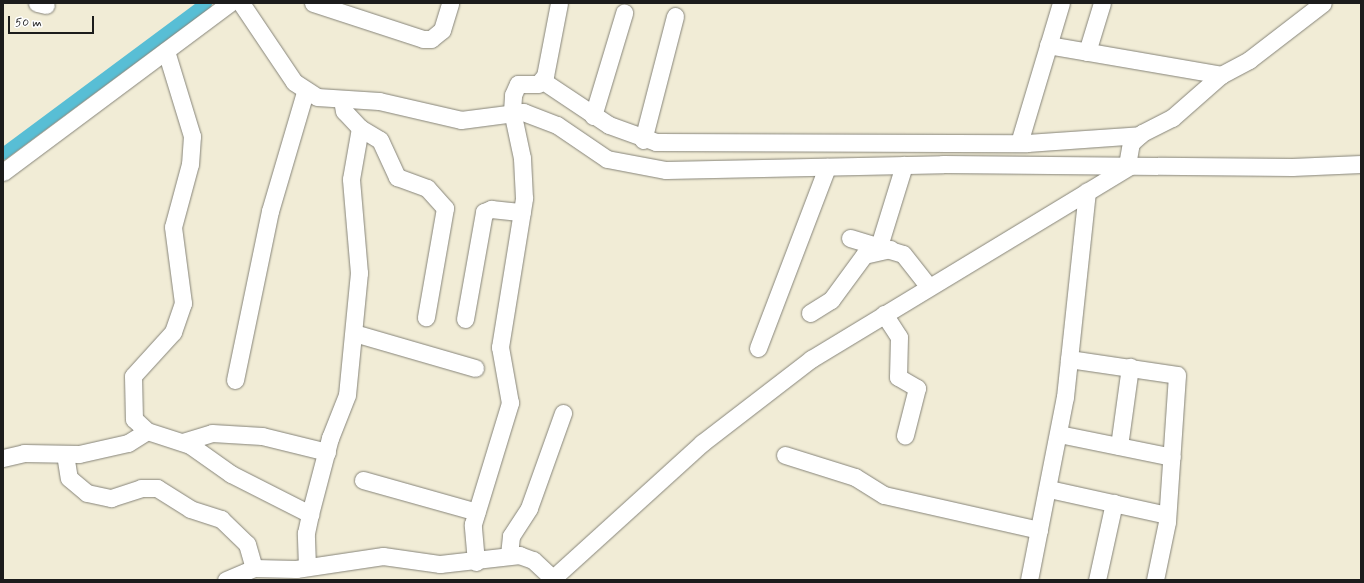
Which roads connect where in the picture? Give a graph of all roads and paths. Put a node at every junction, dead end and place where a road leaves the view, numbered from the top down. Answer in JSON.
{"nodes":[{"id":1,"x":230,"y":3,"type":"edge"},
{"id":2,"x":241,"y":3,"type":"edge"},
{"id":3,"x":313,"y":3,"type":"edge"},
{"id":4,"x":450,"y":3,"type":"edge"},
{"id":5,"x":558,"y":3,"type":"edge"},
{"id":6,"x":1061,"y":3,"type":"edge"},
{"id":7,"x":1102,"y":3,"type":"edge"},
{"id":8,"x":1323,"y":3,"type":"edge"},
{"id":9,"x":624,"y":13,"type":"dead end"},
{"id":10,"x":676,"y":16,"type":"dead end"},
{"id":11,"x":1048,"y":45,"type":"junction"},
{"id":12,"x":166,"y":51,"type":"junction"},
{"id":13,"x":1087,"y":52,"type":"junction"},
{"id":14,"x":1221,"y":75,"type":"junction"},
{"id":15,"x":543,"y":81,"type":"junction"},
{"id":16,"x":305,"y":92,"type":"junction"},
{"id":17,"x":342,"y":100,"type":"junction"},
{"id":18,"x":512,"y":104,"type":"junction"},
{"id":19,"x":593,"y":116,"type":"junction"},
{"id":20,"x":360,"y":128,"type":"junction"},
{"id":21,"x":1135,"y":139,"type":"junction"},
{"id":22,"x":643,"y":140,"type":"junction"},
{"id":23,"x":1019,"y":143,"type":"junction"},
{"id":24,"x":1128,"y":164,"type":"junction"},
{"id":25,"x":1361,"y":164,"type":"edge"},
{"id":26,"x":904,"y":165,"type":"junction"},
{"id":27,"x":827,"y":167,"type":"junction"},
{"id":28,"x":3,"y":172,"type":"edge"},
{"id":29,"x":1087,"y":191,"type":"junction"},
{"id":30,"x":522,"y":212,"type":"junction"},
{"id":31,"x":850,"y":238,"type":"dead end"},
{"id":32,"x":885,"y":247,"type":"junction"},
{"id":33,"x":929,"y":286,"type":"junction"},
{"id":34,"x":810,"y":313,"type":"dead end"},
{"id":35,"x":884,"y":314,"type":"junction"},
{"id":36,"x":426,"y":317,"type":"dead end"},
{"id":37,"x":465,"y":319,"type":"dead end"},
{"id":38,"x":354,"y":333,"type":"junction"},
{"id":39,"x":758,"y":348,"type":"dead end"},
{"id":40,"x":1069,"y":358,"type":"junction"},
{"id":41,"x":1130,"y":367,"type":"junction"},
{"id":42,"x":475,"y":368,"type":"dead end"},
{"id":43,"x":235,"y":380,"type":"dead end"},
{"id":44,"x":563,"y":413,"type":"dead end"},
{"id":45,"x":147,"y":430,"type":"junction"},
{"id":46,"x":1059,"y":434,"type":"junction"},
{"id":47,"x":905,"y":435,"type":"dead end"},
{"id":48,"x":183,"y":442,"type":"junction"},
{"id":49,"x":1120,"y":446,"type":"junction"},
{"id":50,"x":327,"y":452,"type":"junction"},
{"id":51,"x":66,"y":454,"type":"junction"},
{"id":52,"x":785,"y":455,"type":"dead end"},
{"id":53,"x":1172,"y":457,"type":"junction"},
{"id":54,"x":3,"y":458,"type":"edge"},
{"id":55,"x":363,"y":480,"type":"dead end"},
{"id":56,"x":1049,"y":489,"type":"junction"},
{"id":57,"x":1114,"y":503,"type":"junction"},
{"id":58,"x":476,"y":512,"type":"junction"},
{"id":59,"x":310,"y":514,"type":"junction"},
{"id":60,"x":1167,"y":515,"type":"junction"},
{"id":61,"x":1039,"y":530,"type":"junction"},
{"id":62,"x":509,"y":555,"type":"junction"},
{"id":63,"x":476,"y":562,"type":"junction"},
{"id":64,"x":254,"y":568,"type":"junction"},
{"id":65,"x":307,"y":568,"type":"junction"},
{"id":66,"x":552,"y":579,"type":"edge"},
{"id":67,"x":226,"y":580,"type":"edge"},
{"id":68,"x":1029,"y":580,"type":"edge"},
{"id":69,"x":1097,"y":580,"type":"edge"},
{"id":70,"x":1155,"y":580,"type":"edge"}],
"edges":[{"from":1,"to":12,"type":"street"},
{"from":2,"to":16,"type":"street"},
{"from":3,"to":4,"type":"street"},
{"from":5,"to":15,"type":"street"},
{"from":6,"to":11,"type":"street"},
{"from":7,"to":13,"type":"street"},
{"from":8,"to":14,"type":"street"},
{"from":9,"to":19,"type":"street"},
{"from":10,"to":22,"type":"street"},
{"from":11,"to":13,"type":"street"},
{"from":11,"to":23,"type":"street"},
{"from":12,"to":28,"type":"street"},
{"from":12,"to":45,"type":"street"},
{"from":13,"to":14,"type":"street"},
{"from":14,"to":21,"type":"street"},
{"from":15,"to":18,"type":"street"},
{"from":15,"to":19,"type":"street"},
{"from":16,"to":17,"type":"street"},
{"from":16,"to":43,"type":"street"},
{"from":17,"to":18,"type":"street"},
{"from":17,"to":20,"type":"street"},
{"from":18,"to":27,"type":"street"},
{"from":18,"to":30,"type":"street"},
{"from":19,"to":22,"type":"street"},
{"from":20,"to":36,"type":"street"},
{"from":20,"to":38,"type":"street"},
{"from":21,"to":23,"type":"street"},
{"from":21,"to":24,"type":"street"},
{"from":22,"to":23,"type":"street"},
{"from":24,"to":25,"type":"street"},
{"from":24,"to":26,"type":"street"},
{"from":24,"to":29,"type":"street"},
{"from":26,"to":27,"type":"street"},
{"from":26,"to":32,"type":"street"},
{"from":27,"to":39,"type":"street"},
{"from":29,"to":33,"type":"street"},
{"from":29,"to":40,"type":"street"},
{"from":30,"to":37,"type":"street"},
{"from":30,"to":58,"type":"street"},
{"from":31,"to":32,"type":"street"},
{"from":32,"to":33,"type":"street"},
{"from":32,"to":34,"type":"street"},
{"from":33,"to":35,"type":"street"},
{"from":35,"to":47,"type":"street"},
{"from":35,"to":66,"type":"street"},
{"from":38,"to":42,"type":"street"},
{"from":38,"to":50,"type":"street"},
{"from":40,"to":41,"type":"street"},
{"from":40,"to":46,"type":"street"},
{"from":41,"to":49,"type":"street"},
{"from":41,"to":53,"type":"street"},
{"from":44,"to":62,"type":"street"},
{"from":45,"to":48,"type":"street"},
{"from":45,"to":51,"type":"street"},
{"from":46,"to":49,"type":"street"},
{"from":46,"to":56,"type":"street"},
{"from":48,"to":50,"type":"street"},
{"from":48,"to":59,"type":"street"},
{"from":49,"to":53,"type":"street"},
{"from":50,"to":59,"type":"street"},
{"from":51,"to":54,"type":"street"},
{"from":51,"to":64,"type":"street"},
{"from":52,"to":61,"type":"street"},
{"from":53,"to":60,"type":"street"},
{"from":55,"to":58,"type":"street"},
{"from":56,"to":57,"type":"street"},
{"from":56,"to":61,"type":"street"},
{"from":57,"to":60,"type":"street"},
{"from":57,"to":69,"type":"street"},
{"from":58,"to":63,"type":"street"},
{"from":59,"to":65,"type":"street"},
{"from":60,"to":70,"type":"street"},
{"from":61,"to":68,"type":"street"},
{"from":62,"to":63,"type":"street"},
{"from":62,"to":66,"type":"street"},
{"from":63,"to":65,"type":"street"},
{"from":64,"to":65,"type":"street"},
{"from":64,"to":67,"type":"street"}]}
